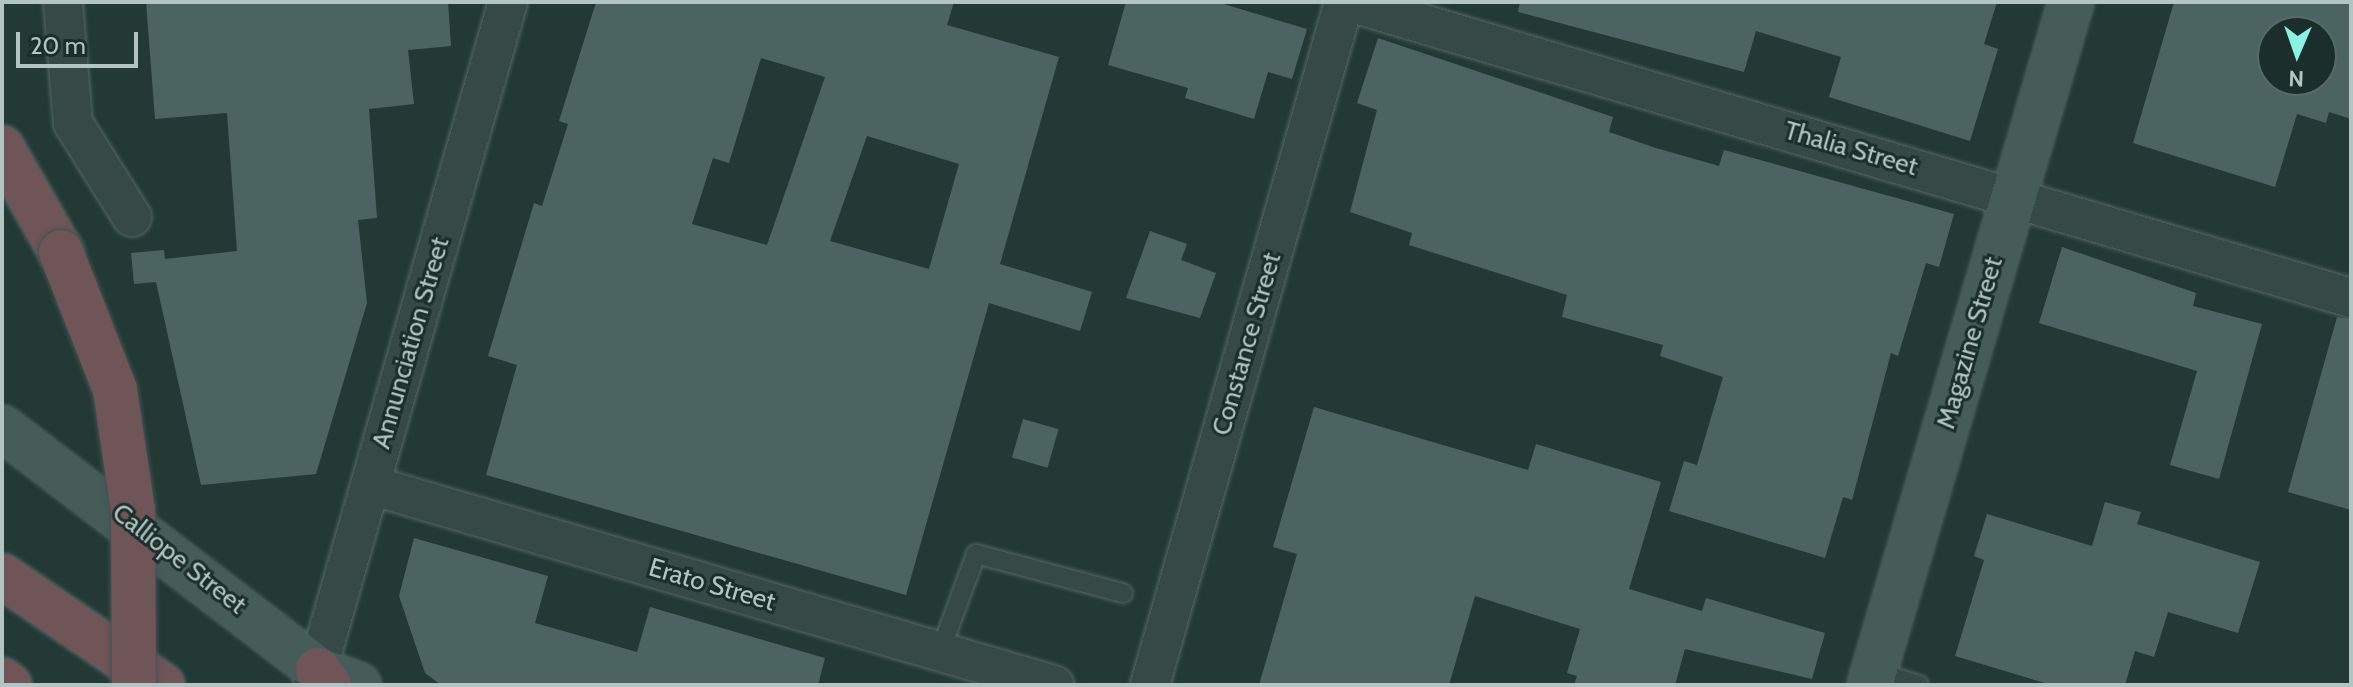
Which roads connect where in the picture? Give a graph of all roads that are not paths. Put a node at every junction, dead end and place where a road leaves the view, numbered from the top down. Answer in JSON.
{"nodes":[{"id":1,"x":63,"y":2,"type":"edge"},
{"id":2,"x":508,"y":2,"type":"edge"},
{"id":3,"x":1347,"y":2,"type":"edge"},
{"id":4,"x":2071,"y":2,"type":"edge"},
{"id":5,"x":2,"y":148,"type":"edge"},
{"id":6,"x":2013,"y":196,"type":"junction"},
{"id":7,"x":132,"y":217,"type":"dead end"},
{"id":8,"x":2351,"y":298,"type":"edge"},
{"id":9,"x":2,"y":428,"type":"edge"},
{"id":10,"x":370,"y":485,"type":"junction"},
{"id":11,"x":2,"y":576,"type":"edge"},
{"id":12,"x":1123,"y":593,"type":"dead end"},
{"id":13,"x":940,"y":652,"type":"junction"},
{"id":14,"x":1872,"y":678,"type":"edge"},
{"id":15,"x":2,"y":680,"type":"edge"},
{"id":16,"x":330,"y":681,"type":"edge"},
{"id":17,"x":9,"y":685,"type":"edge"},
{"id":18,"x":134,"y":685,"type":"edge"},
{"id":19,"x":162,"y":685,"type":"edge"},
{"id":20,"x":1054,"y":685,"type":"edge"},
{"id":21,"x":1150,"y":685,"type":"edge"},
{"id":22,"x":1919,"y":685,"type":"edge"}],
"edges":[{"from":1,"to":7,"type":"street"},
{"from":2,"to":10,"type":"street","name":"Annunciation Street"},
{"from":3,"to":6,"type":"street","name":"Thalia Street"},
{"from":3,"to":21,"type":"street","name":"Constance Street"},
{"from":4,"to":6,"type":"street","name":"Magazine Street"},
{"from":5,"to":18,"type":"highway","bridge":true},
{"from":6,"to":8,"type":"street","name":"Thalia Street"},
{"from":6,"to":14,"type":"street","name":"Magazine Street"},
{"from":9,"to":16,"type":"street","name":"Calliope Street"},
{"from":10,"to":13,"type":"street","name":"Erato Street"},
{"from":10,"to":16,"type":"street","name":"Annunciation Street"},
{"from":11,"to":19,"type":"highway"},
{"from":12,"to":13,"type":"lane"},
{"from":13,"to":20,"type":"street","name":"Erato Street"},
{"from":14,"to":22,"type":"lane"},
{"from":15,"to":17,"type":"highway"}]}
